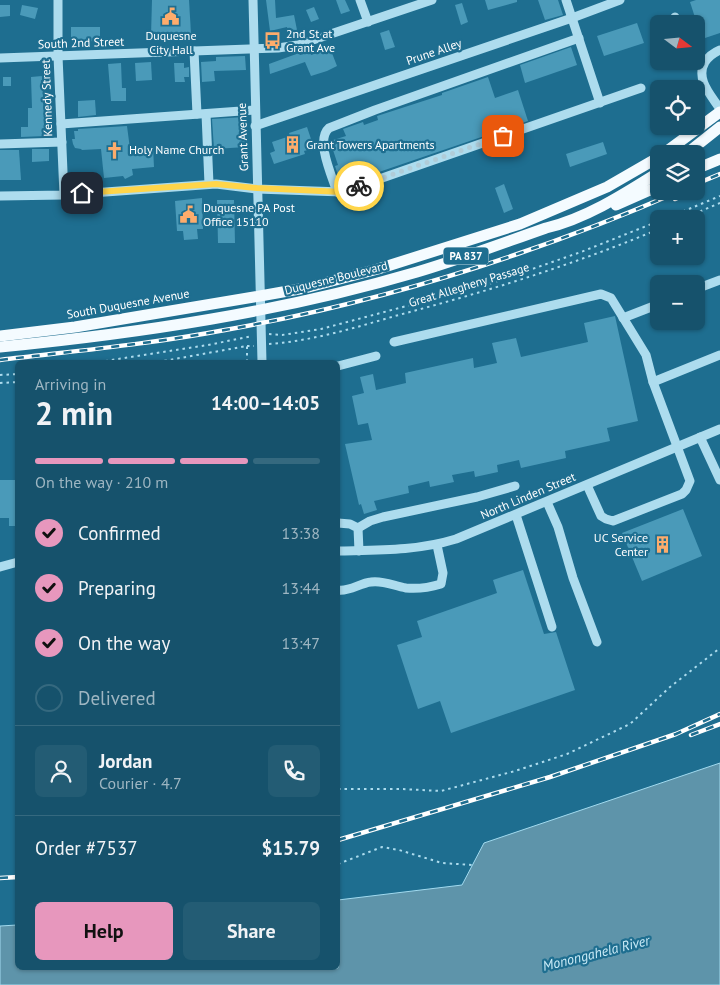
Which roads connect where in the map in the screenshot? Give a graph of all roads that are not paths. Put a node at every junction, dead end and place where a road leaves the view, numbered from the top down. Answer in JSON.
{"nodes":[{"id":1,"x":58,"y":0,"type":"edge"},
{"id":2,"x":253,"y":0,"type":"edge"},
{"id":3,"x":360,"y":0,"type":"edge"},
{"id":4,"x":432,"y":0,"type":"edge"},
{"id":5,"x":566,"y":0,"type":"edge"},
{"id":6,"x":620,"y":0,"type":"edge"},
{"id":7,"x":572,"y":18,"type":"junction"},
{"id":8,"x":368,"y":22,"type":"junction"},
{"id":9,"x":579,"y":38,"type":"junction"},
{"id":10,"x":254,"y":49,"type":"junction"},
{"id":11,"x":720,"y":50,"type":"edge"},
{"id":12,"x":194,"y":52,"type":"junction"},
{"id":13,"x":58,"y":56,"type":"junction"},
{"id":14,"x":0,"y":58,"type":"edge"},
{"id":15,"x":705,"y":59,"type":"edge"},
{"id":16,"x":700,"y":70,"type":"edge"},
{"id":17,"x":641,"y":88,"type":"dead end"},
{"id":18,"x":600,"y":103,"type":"junction"},
{"id":19,"x":255,"y":110,"type":"junction"},
{"id":20,"x":720,"y":110,"type":"edge"},
{"id":21,"x":202,"y":114,"type":"junction"},
{"id":22,"x":61,"y":124,"type":"junction"},
{"id":23,"x":255,"y":126,"type":"junction"},
{"id":24,"x":720,"y":127,"type":"edge"},
{"id":25,"x":62,"y":142,"type":"junction"},
{"id":26,"x":0,"y":144,"type":"edge"},
{"id":27,"x":675,"y":145,"type":"edge"},
{"id":28,"x":697,"y":145,"type":"edge"},
{"id":29,"x":720,"y":159,"type":"edge"},
{"id":30,"x":650,"y":162,"type":"edge"},
{"id":31,"x":705,"y":165,"type":"edge"},
{"id":32,"x":650,"y":177,"type":"edge"},
{"id":33,"x":210,"y":184,"type":"junction"},
{"id":34,"x":257,"y":188,"type":"junction"},
{"id":35,"x":650,"y":190,"type":"edge"},
{"id":36,"x":337,"y":192,"type":"junction"},
{"id":37,"x":64,"y":195,"type":"junction"},
{"id":38,"x":0,"y":196,"type":"edge"},
{"id":39,"x":546,"y":213,"type":"junction"},
{"id":40,"x":564,"y":223,"type":"junction"},
{"id":41,"x":720,"y":280,"type":"edge"},
{"id":42,"x":705,"y":286,"type":"edge"},
{"id":43,"x":260,"y":296,"type":"junction"},
{"id":44,"x":650,"y":308,"type":"edge"},
{"id":45,"x":261,"y":310,"type":"junction"},
{"id":46,"x":623,"y":318,"type":"junction"},
{"id":47,"x":0,"y":336,"type":"edge"},
{"id":48,"x":394,"y":342,"type":"dead end"},
{"id":49,"x":0,"y":347,"type":"edge"},
{"id":50,"x":720,"y":355,"type":"edge"},
{"id":51,"x":376,"y":356,"type":"dead end"},
{"id":52,"x":262,"y":360,"type":"edge"},
{"id":53,"x":340,"y":365,"type":"edge"},
{"id":54,"x":652,"y":382,"type":"junction"},
{"id":55,"x":720,"y":429,"type":"edge"},
{"id":56,"x":700,"y":437,"type":"junction"},
{"id":57,"x":677,"y":447,"type":"junction"},
{"id":58,"x":720,"y":480,"type":"edge"},
{"id":59,"x":587,"y":485,"type":"junction"},
{"id":60,"x":515,"y":486,"type":"dead end"},
{"id":61,"x":547,"y":502,"type":"junction"},
{"id":62,"x":516,"y":515,"type":"junction"},
{"id":63,"x":340,"y":523,"type":"edge"},
{"id":64,"x":358,"y":528,"type":"junction"},
{"id":65,"x":436,"y":545,"type":"junction"},
{"id":66,"x":340,"y":551,"type":"edge"},
{"id":67,"x":359,"y":551,"type":"junction"},
{"id":68,"x":15,"y":563,"type":"edge"},
{"id":69,"x":0,"y":567,"type":"edge"},
{"id":70,"x":340,"y":590,"type":"edge"},
{"id":71,"x":552,"y":627,"type":"dead end"},
{"id":72,"x":597,"y":642,"type":"dead end"}],
"edges":[{"from":1,"to":13,"type":"street","name":"Kennedy Street"},
{"from":2,"to":10,"type":"street","name":"Grant Avenue"},
{"from":3,"to":8,"type":"street"},
{"from":4,"to":8,"type":"street","name":"South 2nd Street"},
{"from":5,"to":7,"type":"street"},
{"from":6,"to":7,"type":"street","name":"Prune Alley"},
{"from":7,"to":9,"type":"street"},
{"from":7,"to":23,"type":"street","name":"Prune Alley"},
{"from":8,"to":10,"type":"street","name":"South 2nd Street"},
{"from":9,"to":18,"type":"street"},
{"from":9,"to":36,"type":"street"},
{"from":10,"to":12,"type":"street","name":"South 2nd Street"},
{"from":10,"to":19,"type":"street","name":"Grant Avenue"},
{"from":11,"to":15,"type":"street"},
{"from":12,"to":13,"type":"street","name":"South 2nd Street"},
{"from":12,"to":21,"type":"street"},
{"from":13,"to":14,"type":"street","name":"South 2nd Street"},
{"from":13,"to":22,"type":"street","name":"Kennedy Street"},
{"from":16,"to":20,"type":"street"},
{"from":17,"to":18,"type":"street"},
{"from":18,"to":36,"type":"street"},
{"from":19,"to":21,"type":"street"},
{"from":19,"to":23,"type":"street","name":"Grant Avenue"},
{"from":20,"to":27,"type":"main road"},
{"from":21,"to":22,"type":"street"},
{"from":21,"to":33,"type":"street"},
{"from":22,"to":25,"type":"street","name":"Kennedy Street"},
{"from":23,"to":34,"type":"street","name":"Grant Avenue"},
{"from":24,"to":28,"type":"main road"},
{"from":25,"to":26,"type":"street"},
{"from":25,"to":37,"type":"street","name":"Kennedy Street"},
{"from":29,"to":31,"type":"main road"},
{"from":30,"to":39,"type":"main road","name":"Duquesne Boulevard","number":"PA 837"},
{"from":32,"to":40,"type":"main road","name":"Duquesne Boulevard","number":"PA 837"},
{"from":33,"to":34,"type":"street"},
{"from":33,"to":37,"type":"street"},
{"from":34,"to":36,"type":"street"},
{"from":34,"to":43,"type":"street","name":"Grant Avenue"},
{"from":35,"to":40,"type":"main road"},
{"from":37,"to":38,"type":"street"},
{"from":39,"to":40,"type":"main road"},
{"from":39,"to":43,"type":"main road","name":"Duquesne Boulevard","number":"PA 837"},
{"from":40,"to":45,"type":"main road","name":"Duquesne Boulevard","number":"PA 837"},
{"from":41,"to":42,"type":"street"},
{"from":43,"to":45,"type":"street","name":"Grant Avenue"},
{"from":43,"to":47,"type":"main road","name":"South Duquesne Avenue","number":"PA 837"},
{"from":44,"to":46,"type":"street"},
{"from":45,"to":49,"type":"main road","name":"Duquesne Boulevard","number":"PA 837"},
{"from":45,"to":52,"type":"street","name":"Grant Avenue"},
{"from":46,"to":48,"type":"street"},
{"from":46,"to":54,"type":"street"},
{"from":50,"to":54,"type":"street"},
{"from":51,"to":53,"type":"street"},
{"from":54,"to":57,"type":"street"},
{"from":55,"to":56,"type":"street","name":"North Linden Street"},
{"from":56,"to":57,"type":"street","name":"North Linden Street"},
{"from":56,"to":58,"type":"street"},
{"from":57,"to":59,"type":"street","name":"North Linden Street"},
{"from":57,"to":59,"type":"street"},
{"from":59,"to":61,"type":"street","name":"North Linden Street"},
{"from":60,"to":64,"type":"street"},
{"from":61,"to":62,"type":"street","name":"North Linden Street"},
{"from":61,"to":72,"type":"street"},
{"from":62,"to":65,"type":"street","name":"North Linden Street"},
{"from":62,"to":71,"type":"street"},
{"from":63,"to":64,"type":"street"},
{"from":64,"to":67,"type":"street"},
{"from":65,"to":67,"type":"street","name":"North Linden Street"},
{"from":65,"to":70,"type":"street"},
{"from":66,"to":67,"type":"street","name":"North Linden Street"},
{"from":68,"to":69,"type":"street"}]}
